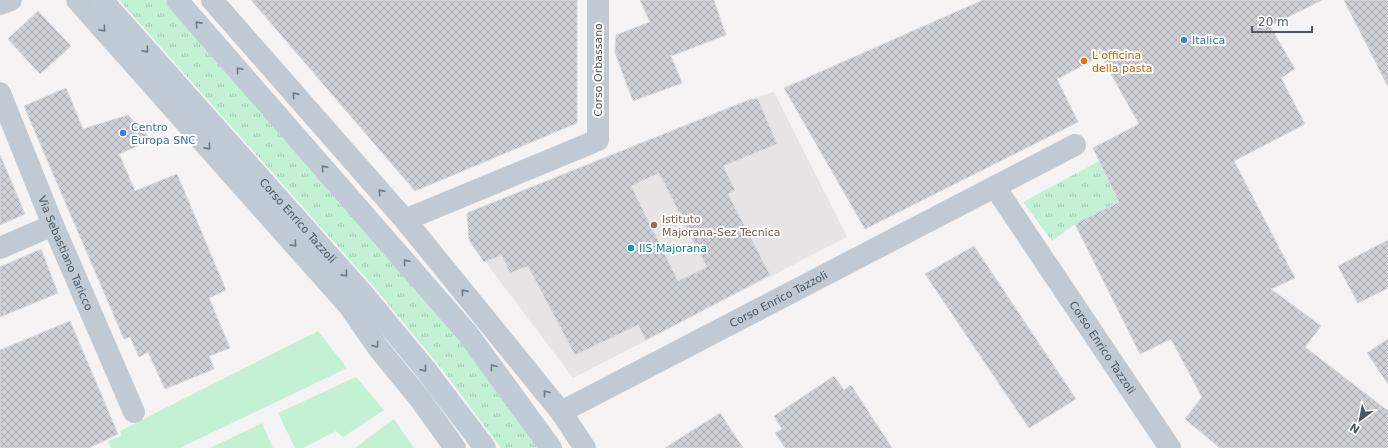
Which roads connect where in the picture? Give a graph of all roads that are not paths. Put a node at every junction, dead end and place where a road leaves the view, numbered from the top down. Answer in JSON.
{"nodes":[{"id":1,"x":11,"y":0,"type":"edge"},
{"id":2,"x":77,"y":0,"type":"edge"},
{"id":3,"x":102,"y":0,"type":"edge"},
{"id":4,"x":177,"y":0,"type":"edge"},
{"id":5,"x":212,"y":0,"type":"edge"},
{"id":6,"x":598,"y":0,"type":"edge"},
{"id":7,"x":0,"y":4,"type":"edge"},
{"id":8,"x":0,"y":93,"type":"edge"},
{"id":9,"x":1076,"y":145,"type":"dead end"},
{"id":10,"x":995,"y":187,"type":"junction"},
{"id":11,"x":405,"y":220,"type":"junction"},
{"id":12,"x":53,"y":225,"type":"junction"},
{"id":13,"x":0,"y":248,"type":"edge"},
{"id":14,"x":438,"y":299,"type":"junction"},
{"id":15,"x":498,"y":334,"type":"junction"},
{"id":16,"x":134,"y":412,"type":"dead end"},
{"id":17,"x":561,"y":412,"type":"junction"},
{"id":18,"x":455,"y":448,"type":"edge"},
{"id":19,"x":484,"y":448,"type":"edge"},
{"id":20,"x":551,"y":448,"type":"edge"},
{"id":21,"x":585,"y":448,"type":"edge"},
{"id":22,"x":1170,"y":448,"type":"edge"}],
"edges":[{"from":1,"to":7,"type":"street"},
{"from":2,"to":18,"type":"street","name":"Corso Enrico Tazzoli","one_way":true},
{"from":3,"to":19,"type":"street","name":"Corso Enrico Tazzoli","one_way":true},
{"from":14,"to":4,"type":"street","one_way":true},
{"from":11,"to":5,"type":"street","one_way":true},
{"from":6,"to":11,"type":"street","name":"Corso Orbassano"},
{"from":8,"to":12,"type":"street","name":"Via Sebastiano Taricco"},
{"from":9,"to":10,"type":"street","name":"Corso Enrico Tazzoli"},
{"from":10,"to":17,"type":"street","name":"Corso Enrico Tazzoli"},
{"from":10,"to":22,"type":"street","name":"Corso Enrico Tazzoli"},
{"from":15,"to":11,"type":"street","one_way":true},
{"from":12,"to":13,"type":"street"},
{"from":12,"to":16,"type":"street","name":"Via Sebastiano Taricco"},
{"from":14,"to":15,"type":"street"},
{"from":20,"to":14,"type":"street","one_way":true},
{"from":17,"to":15,"type":"street","one_way":true},
{"from":17,"to":21,"type":"street"}]}
